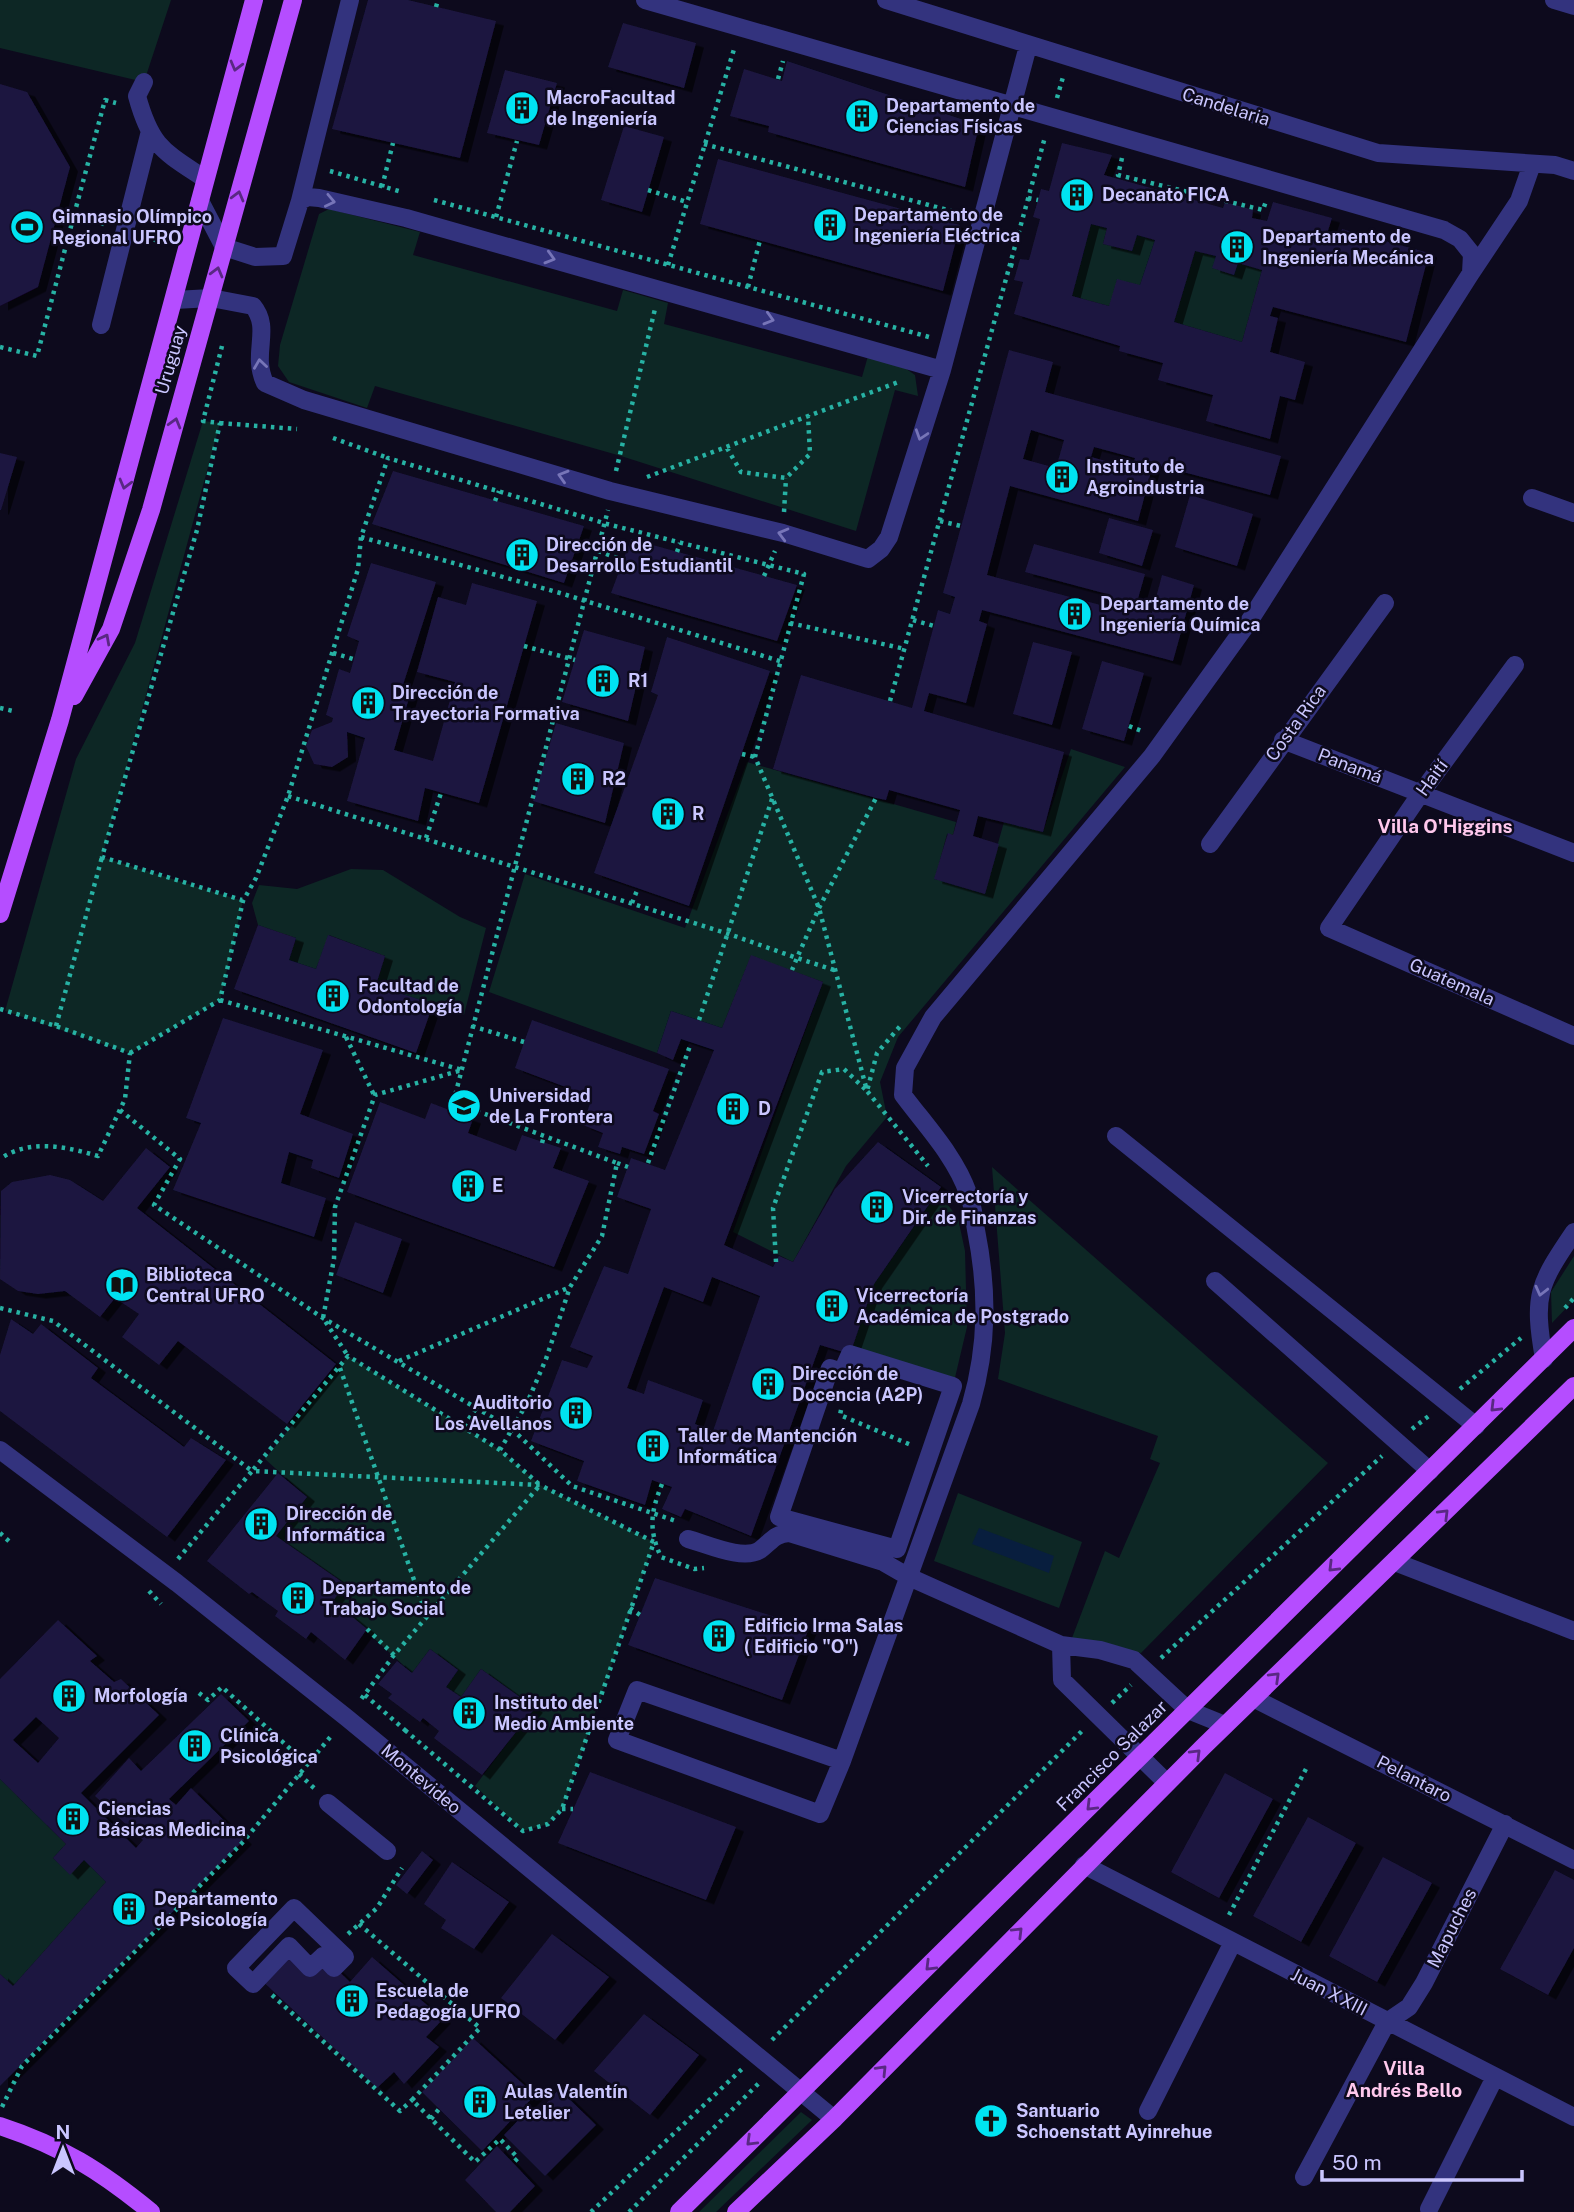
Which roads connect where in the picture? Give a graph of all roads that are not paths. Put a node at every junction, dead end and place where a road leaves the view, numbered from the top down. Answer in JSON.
{"nodes":[{"id":1,"x":254,"y":0,"type":"edge"},
{"id":2,"x":293,"y":0,"type":"edge"},
{"id":3,"x":350,"y":0,"type":"edge"},
{"id":4,"x":645,"y":0,"type":"edge"},
{"id":5,"x":886,"y":0,"type":"edge"},
{"id":6,"x":1554,"y":0,"type":"edge"},
{"id":7,"x":1574,"y":6,"type":"edge"},
{"id":8,"x":1028,"y":46,"type":"junction"},
{"id":9,"x":144,"y":82,"type":"dead end"},
{"id":10,"x":1013,"y":107,"type":"junction"},
{"id":11,"x":149,"y":135,"type":"junction"},
{"id":12,"x":1532,"y":164,"type":"junction"},
{"id":13,"x":1574,"y":171,"type":"edge"},
{"id":14,"x":205,"y":179,"type":"junction"},
{"id":15,"x":200,"y":201,"type":"junction"},
{"id":16,"x":300,"y":201,"type":"junction"},
{"id":17,"x":224,"y":247,"type":"junction"},
{"id":18,"x":1471,"y":273,"type":"junction"},
{"id":19,"x":211,"y":298,"type":"junction"},
{"id":20,"x":175,"y":300,"type":"junction"},
{"id":21,"x":101,"y":325,"type":"dead end"},
{"id":22,"x":940,"y":378,"type":"junction"},
{"id":23,"x":1532,"y":498,"type":"dead end"},
{"id":24,"x":1574,"y":513,"type":"edge"},
{"id":25,"x":1384,"y":603,"type":"dead end"},
{"id":26,"x":1515,"y":665,"type":"dead end"},
{"id":27,"x":60,"y":720,"type":"junction"},
{"id":28,"x":1283,"y":740,"type":"junction"},
{"id":29,"x":1421,"y":793,"type":"junction"},
{"id":30,"x":1210,"y":845,"type":"dead end"},
{"id":31,"x":1574,"y":853,"type":"edge"},
{"id":32,"x":0,"y":914,"type":"edge"},
{"id":33,"x":1329,"y":928,"type":"joint"},
{"id":34,"x":1574,"y":1036,"type":"edge"},
{"id":35,"x":1116,"y":1136,"type":"dead end"},
{"id":36,"x":1574,"y":1232,"type":"edge"},
{"id":37,"x":1215,"y":1282,"type":"dead end"},
{"id":38,"x":1574,"y":1328,"type":"edge"},
{"id":39,"x":1544,"y":1359,"type":"junction"},
{"id":40,"x":1574,"y":1386,"type":"edge"},
{"id":41,"x":1475,"y":1426,"type":"junction"},
{"id":42,"x":0,"y":1450,"type":"edge"},
{"id":43,"x":931,"y":1453,"type":"joint"},
{"id":44,"x":1430,"y":1471,"type":"junction"},
{"id":45,"x":688,"y":1532,"type":"road end"},
{"id":46,"x":1395,"y":1562,"type":"junction"},
{"id":47,"x":909,"y":1577,"type":"junction"},
{"id":48,"x":1574,"y":1630,"type":"edge"},
{"id":49,"x":1061,"y":1645,"type":"junction"},
{"id":50,"x":1253,"y":1698,"type":"junction"},
{"id":51,"x":1188,"y":1710,"type":"junction"},
{"id":52,"x":1225,"y":1725,"type":"junction"},
{"id":53,"x":1140,"y":1758,"type":"junction"},
{"id":54,"x":842,"y":1761,"type":"junction"},
{"id":55,"x":1167,"y":1783,"type":"junction"},
{"id":56,"x":328,"y":1803,"type":"dead end"},
{"id":57,"x":1505,"y":1825,"type":"junction"},
{"id":58,"x":387,"y":1852,"type":"dead end"},
{"id":59,"x":1574,"y":1860,"type":"edge"},
{"id":60,"x":1084,"y":1865,"type":"junction"},
{"id":61,"x":1233,"y":1942,"type":"junction"},
{"id":62,"x":334,"y":1946,"type":"joint"},
{"id":63,"x":1387,"y":2022,"type":"junction"},
{"id":64,"x":1494,"y":2077,"type":"junction"},
{"id":65,"x":800,"y":2094,"type":"junction"},
{"id":66,"x":1148,"y":2111,"type":"dead end"},
{"id":67,"x":1574,"y":2117,"type":"edge"},
{"id":68,"x":834,"y":2119,"type":"junction"},
{"id":69,"x":0,"y":2126,"type":"edge"},
{"id":70,"x":1304,"y":2177,"type":"dead end"},
{"id":71,"x":1429,"y":2209,"type":"dead end"},
{"id":72,"x":150,"y":2212,"type":"edge"},
{"id":73,"x":679,"y":2212,"type":"edge"},
{"id":74,"x":736,"y":2212,"type":"edge"}],
"edges":[{"from":1,"to":14,"type":"main road","name":"Uruguay","one_way":true},
{"from":17,"to":2,"type":"main road","name":"Uruguay","one_way":true},
{"from":3,"to":16,"type":"street"},
{"from":4,"to":10,"type":"street"},
{"from":5,"to":8,"type":"street","name":"Candelaria"},
{"from":6,"to":7,"type":"street"},
{"from":8,"to":10,"type":"street"},
{"from":8,"to":12,"type":"street","name":"Candelaria"},
{"from":9,"to":11,"type":"street"},
{"from":10,"to":18,"type":"street"},
{"from":10,"to":22,"type":"street"},
{"from":11,"to":14,"type":"street"},
{"from":11,"to":21,"type":"street"},
{"from":12,"to":13,"type":"street","name":"Candelaria"},
{"from":12,"to":18,"type":"street"},
{"from":14,"to":15,"type":"main road","name":"Uruguay"},
{"from":15,"to":17,"type":"street"},
{"from":15,"to":20,"type":"main road","name":"Uruguay"},
{"from":16,"to":17,"type":"street"},
{"from":16,"to":22,"type":"street","one_way":true},
{"from":19,"to":17,"type":"main road","name":"Uruguay","one_way":true},
{"from":18,"to":47,"type":"street"},
{"from":19,"to":20,"type":"street"},
{"from":22,"to":19,"type":"street","one_way":true},
{"from":27,"to":19,"type":"main road","name":"Uruguay","one_way":true},
{"from":20,"to":27,"type":"main road","name":"Uruguay","one_way":true},
{"from":23,"to":24,"type":"street"},
{"from":25,"to":28,"type":"street","name":"Costa Rica"},
{"from":26,"to":29,"type":"street","name":"Haití"},
{"from":27,"to":32,"type":"main road","name":"Uruguay"},
{"from":28,"to":29,"type":"street","name":"Panamá"},
{"from":28,"to":30,"type":"street","name":"Costa Rica"},
{"from":29,"to":31,"type":"street","name":"Panamá"},
{"from":29,"to":33,"type":"street","name":"Haití"},
{"from":33,"to":34,"type":"street","name":"Guatemala"},
{"from":35,"to":41,"type":"street"},
{"from":36,"to":39,"type":"street","one_way":true},
{"from":37,"to":44,"type":"street"},
{"from":38,"to":39,"type":"main road","name":"Francisco Salazar"},
{"from":39,"to":41,"type":"main road","name":"Francisco Salazar","one_way":true},
{"from":46,"to":40,"type":"main road","one_way":true},
{"from":41,"to":44,"type":"main road","name":"Francisco Salazar"},
{"from":42,"to":65,"type":"street","name":"Montevideo"},
{"from":43,"to":43,"type":"street"},
{"from":44,"to":51,"type":"main road","name":"Francisco Salazar","one_way":true},
{"from":45,"to":47,"type":"street"},
{"from":46,"to":48,"type":"street"},
{"from":50,"to":46,"type":"main road","one_way":true},
{"from":47,"to":49,"type":"street"},
{"from":47,"to":54,"type":"street"},
{"from":49,"to":51,"type":"street"},
{"from":49,"to":53,"type":"street"},
{"from":50,"to":52,"type":"main road"},
{"from":50,"to":57,"type":"street","name":"Pelantaro"},
{"from":51,"to":52,"type":"street"},
{"from":51,"to":53,"type":"main road","name":"Francisco Salazar"},
{"from":55,"to":52,"type":"main road","one_way":true},
{"from":53,"to":55,"type":"street"},
{"from":53,"to":65,"type":"main road","name":"Francisco Salazar","one_way":true},
{"from":54,"to":54,"type":"street"},
{"from":55,"to":60,"type":"main road"},
{"from":56,"to":58,"type":"street"},
{"from":57,"to":59,"type":"street","name":"Pelantaro"},
{"from":57,"to":63,"type":"street","name":"Mapuches"},
{"from":60,"to":61,"type":"street","name":"Juan XXIII"},
{"from":68,"to":60,"type":"main road","one_way":true},
{"from":61,"to":63,"type":"street","name":"Juan XXIII"},
{"from":61,"to":66,"type":"street"},
{"from":62,"to":62,"type":"street"},
{"from":63,"to":64,"type":"street","name":"Juan XXIII"},
{"from":63,"to":70,"type":"street"},
{"from":64,"to":67,"type":"street","name":"Juan XXIII"},
{"from":64,"to":71,"type":"street"},
{"from":65,"to":68,"type":"street","name":"Montevideo"},
{"from":65,"to":73,"type":"main road","name":"Francisco Salazar","one_way":true},
{"from":68,"to":74,"type":"main road"},
{"from":69,"to":72,"type":"main road"}]}
